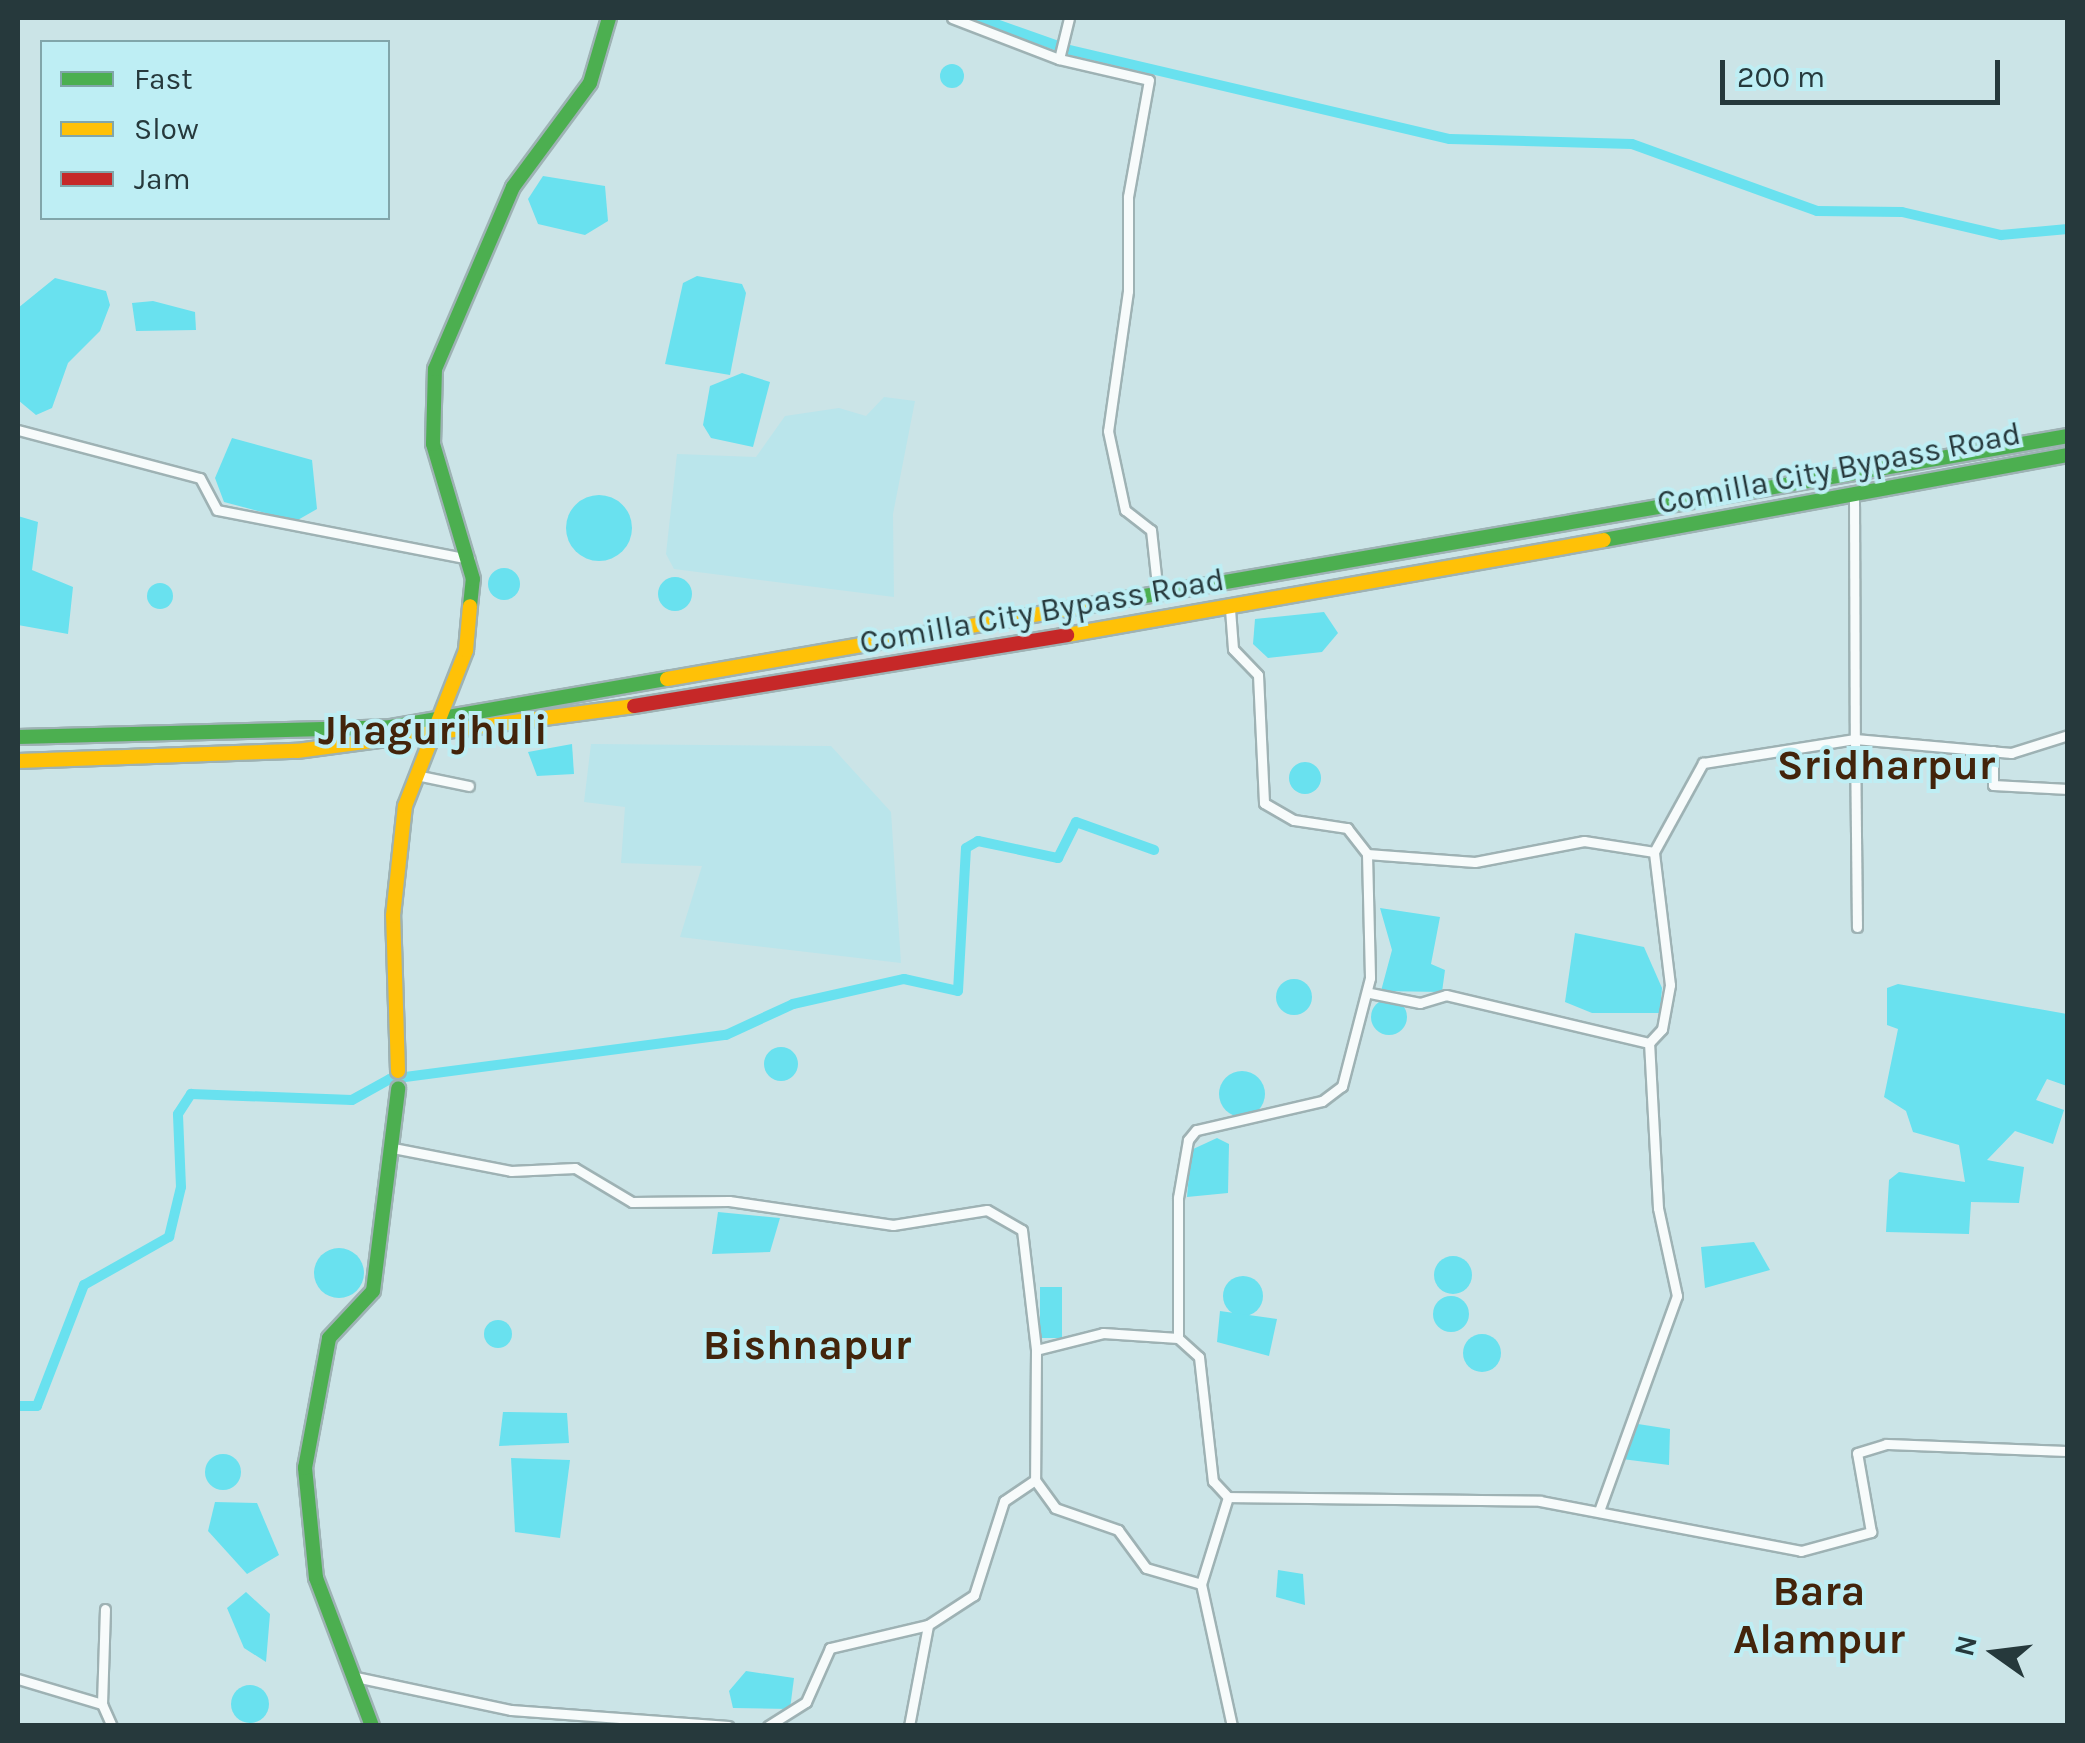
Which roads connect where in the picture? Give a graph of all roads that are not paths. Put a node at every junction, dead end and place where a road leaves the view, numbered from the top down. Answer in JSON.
{"nodes":[{"id":1,"x":608,"y":18,"type":"edge"},
{"id":2,"x":952,"y":18,"type":"edge"},
{"id":3,"x":1070,"y":18,"type":"edge"},
{"id":4,"x":1059,"y":58,"type":"junction"},
{"id":5,"x":18,"y":430,"type":"edge"},
{"id":6,"x":2068,"y":436,"type":"edge"},
{"id":7,"x":2068,"y":454,"type":"edge"},
{"id":8,"x":1854,"y":496,"type":"junction"},
{"id":9,"x":472,"y":559,"type":"junction"},
{"id":10,"x":1158,"y":598,"type":"junction"},
{"id":11,"x":1230,"y":609,"type":"junction"},
{"id":12,"x":446,"y":716,"type":"junction"},
{"id":13,"x":2068,"y":735,"type":"edge"},
{"id":14,"x":18,"y":737,"type":"edge"},
{"id":15,"x":430,"y":737,"type":"junction"},
{"id":16,"x":1855,"y":739,"type":"junction"},
{"id":17,"x":1993,"y":751,"type":"junction"},
{"id":18,"x":18,"y":761,"type":"edge"},
{"id":19,"x":413,"y":774,"type":"junction"},
{"id":20,"x":468,"y":786,"type":"dead end"},
{"id":21,"x":2068,"y":789,"type":"edge"},
{"id":22,"x":1654,"y":852,"type":"junction"},
{"id":23,"x":1366,"y":854,"type":"junction"},
{"id":24,"x":1857,"y":928,"type":"dead end"},
{"id":25,"x":1370,"y":993,"type":"junction"},
{"id":26,"x":1649,"y":1044,"type":"junction"},
{"id":27,"x":398,"y":1071,"type":"dead end"},
{"id":28,"x":398,"y":1090,"type":"dead end"},
{"id":29,"x":394,"y":1148,"type":"junction"},
{"id":30,"x":1178,"y":1338,"type":"junction"},
{"id":31,"x":1036,"y":1350,"type":"junction"},
{"id":32,"x":2068,"y":1451,"type":"edge"},
{"id":33,"x":1035,"y":1480,"type":"junction"},
{"id":34,"x":1228,"y":1497,"type":"junction"},
{"id":35,"x":1598,"y":1511,"type":"junction"},
{"id":36,"x":1200,"y":1584,"type":"junction"},
{"id":37,"x":105,"y":1609,"type":"dead end"},
{"id":38,"x":928,"y":1625,"type":"junction"},
{"id":39,"x":346,"y":1676,"type":"junction"},
{"id":40,"x":18,"y":1679,"type":"edge"},
{"id":41,"x":102,"y":1704,"type":"junction"},
{"id":42,"x":112,"y":1726,"type":"edge"},
{"id":43,"x":372,"y":1726,"type":"edge"},
{"id":44,"x":728,"y":1726,"type":"edge"},
{"id":45,"x":768,"y":1726,"type":"edge"},
{"id":46,"x":908,"y":1726,"type":"edge"},
{"id":47,"x":1232,"y":1726,"type":"edge"}],
"edges":[{"from":1,"to":9,"type":"main road"},
{"from":2,"to":4,"type":"street"},
{"from":3,"to":4,"type":"street"},
{"from":4,"to":10,"type":"street"},
{"from":5,"to":9,"type":"street"},
{"from":6,"to":10,"type":"main road"},
{"from":7,"to":8,"type":"main road","name":"Comilla City Bypass Road"},
{"from":8,"to":11,"type":"main road","name":"Comilla City Bypass Road"},
{"from":8,"to":16,"type":"street"},
{"from":9,"to":12,"type":"main road"},
{"from":10,"to":12,"type":"main road"},
{"from":11,"to":15,"type":"main road","name":"Comilla City Bypass Road"},
{"from":11,"to":23,"type":"street"},
{"from":12,"to":14,"type":"main road"},
{"from":12,"to":15,"type":"main road"},
{"from":13,"to":17,"type":"street"},
{"from":15,"to":18,"type":"main road","name":"Comilla City Bypass Road"},
{"from":15,"to":19,"type":"main road"},
{"from":16,"to":17,"type":"street"},
{"from":16,"to":22,"type":"street"},
{"from":16,"to":24,"type":"street"},
{"from":17,"to":21,"type":"street"},
{"from":19,"to":20,"type":"street"},
{"from":19,"to":27,"type":"main road"},
{"from":22,"to":23,"type":"street"},
{"from":22,"to":26,"type":"street"},
{"from":23,"to":25,"type":"street"},
{"from":25,"to":26,"type":"street"},
{"from":25,"to":30,"type":"street"},
{"from":26,"to":35,"type":"street"},
{"from":28,"to":29,"type":"main road"},
{"from":29,"to":31,"type":"street"},
{"from":29,"to":39,"type":"main road"},
{"from":30,"to":31,"type":"street"},
{"from":30,"to":34,"type":"street"},
{"from":31,"to":33,"type":"street"},
{"from":32,"to":35,"type":"street"},
{"from":33,"to":36,"type":"street"},
{"from":33,"to":38,"type":"street"},
{"from":34,"to":35,"type":"street"},
{"from":34,"to":36,"type":"street"},
{"from":36,"to":47,"type":"street"},
{"from":37,"to":41,"type":"street"},
{"from":38,"to":45,"type":"street"},
{"from":38,"to":46,"type":"street"},
{"from":39,"to":43,"type":"main road"},
{"from":39,"to":44,"type":"street"},
{"from":40,"to":41,"type":"street"},
{"from":41,"to":42,"type":"street"}]}
